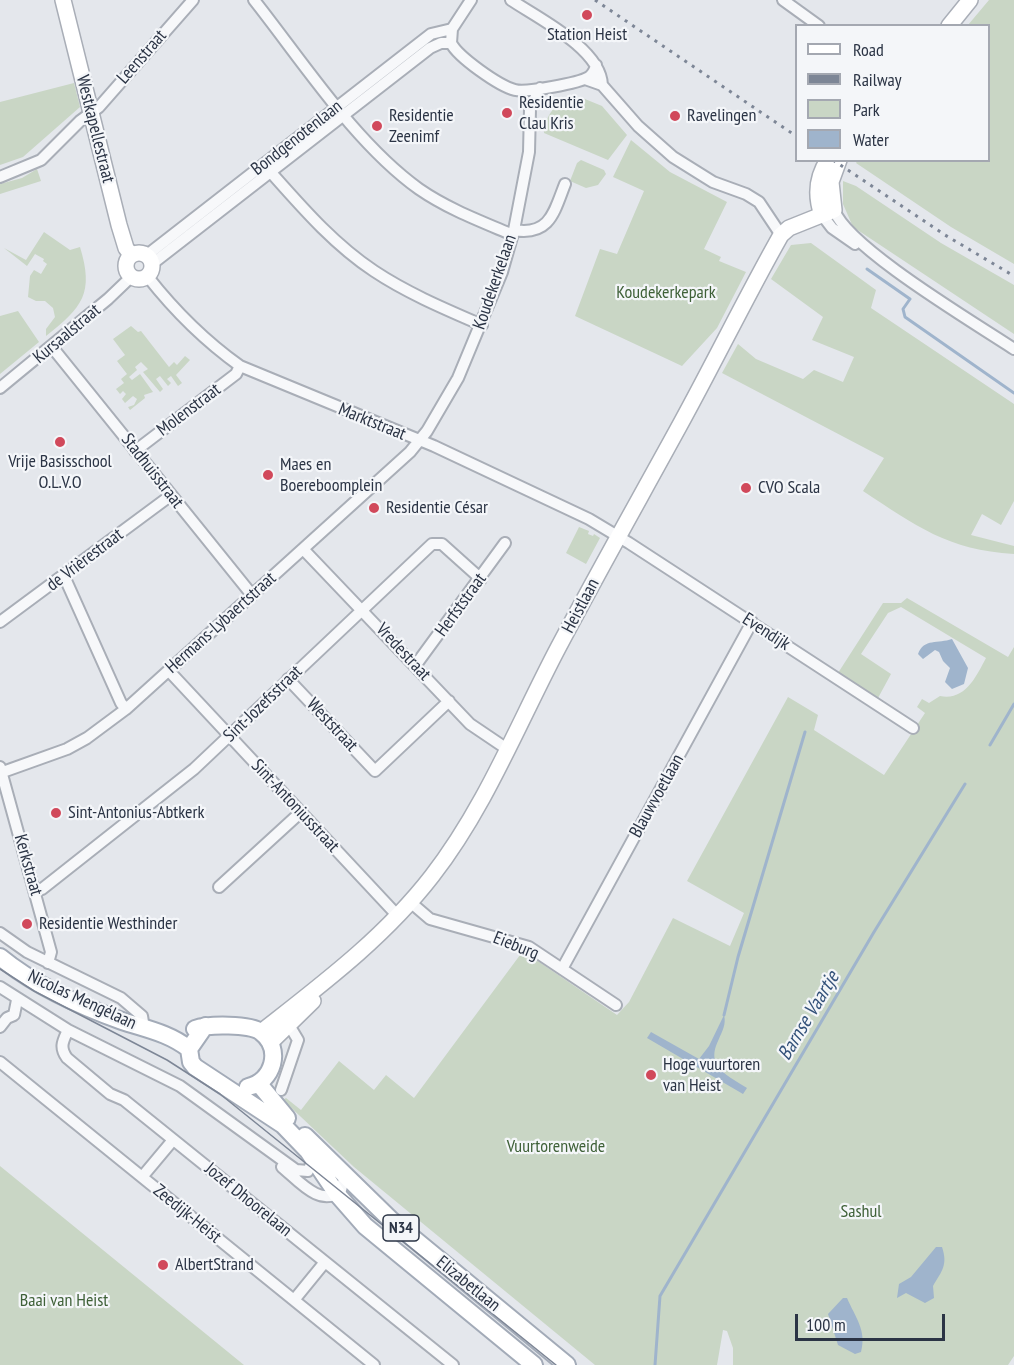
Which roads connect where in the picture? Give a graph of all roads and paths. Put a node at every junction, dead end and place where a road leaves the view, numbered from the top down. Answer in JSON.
{"nodes":[{"id":1,"x":63,"y":0,"type":"edge"},
{"id":2,"x":194,"y":0,"type":"edge"},
{"id":3,"x":254,"y":0,"type":"edge"},
{"id":4,"x":471,"y":0,"type":"edge"},
{"id":5,"x":511,"y":0,"type":"edge"},
{"id":6,"x":783,"y":0,"type":"edge"},
{"id":7,"x":970,"y":0,"type":"edge"},
{"id":8,"x":816,"y":24,"type":"edge"},
{"id":9,"x":951,"y":24,"type":"edge"},
{"id":10,"x":452,"y":29,"type":"junction"},
{"id":11,"x":451,"y":43,"type":"junction"},
{"id":12,"x":596,"y":65,"type":"junction"},
{"id":13,"x":585,"y":79,"type":"junction"},
{"id":14,"x":602,"y":85,"type":"junction"},
{"id":15,"x":540,"y":88,"type":"junction"},
{"id":16,"x":517,"y":91,"type":"junction"},
{"id":17,"x":530,"y":109,"type":"junction"},
{"id":18,"x":341,"y":111,"type":"junction"},
{"id":19,"x":91,"y":115,"type":"junction"},
{"id":20,"x":827,"y":162,"type":"edge"},
{"id":21,"x":838,"y":162,"type":"edge"},
{"id":22,"x":268,"y":168,"type":"junction"},
{"id":23,"x":0,"y":177,"type":"edge"},
{"id":24,"x":565,"y":184,"type":"dead end"},
{"id":25,"x":828,"y":212,"type":"junction"},
{"id":26,"x":513,"y":232,"type":"junction"},
{"id":27,"x":781,"y":235,"type":"junction"},
{"id":28,"x":145,"y":263,"type":"junction"},
{"id":29,"x":131,"y":277,"type":"junction"},
{"id":30,"x":482,"y":325,"type":"junction"},
{"id":31,"x":52,"y":347,"type":"junction"},
{"id":32,"x":1014,"y":350,"type":"edge"},
{"id":33,"x":240,"y":366,"type":"junction"},
{"id":34,"x":0,"y":388,"type":"edge"},
{"id":35,"x":420,"y":441,"type":"junction"},
{"id":36,"x":135,"y":452,"type":"junction"},
{"id":37,"x":170,"y":496,"type":"junction"},
{"id":38,"x":618,"y":537,"type":"junction"},
{"id":39,"x":505,"y":543,"type":"dead end"},
{"id":40,"x":303,"y":549,"type":"junction"},
{"id":41,"x":64,"y":576,"type":"junction"},
{"id":42,"x":481,"y":579,"type":"junction"},
{"id":43,"x":252,"y":595,"type":"junction"},
{"id":44,"x":363,"y":610,"type":"junction"},
{"id":45,"x":0,"y":622,"type":"edge"},
{"id":46,"x":752,"y":622,"type":"junction"},
{"id":47,"x":415,"y":666,"type":"junction"},
{"id":48,"x":169,"y":671,"type":"junction"},
{"id":49,"x":288,"y":679,"type":"junction"},
{"id":50,"x":449,"y":701,"type":"junction"},
{"id":51,"x":126,"y":709,"type":"junction"},
{"id":52,"x":913,"y":728,"type":"dead end"},
{"id":53,"x":229,"y":737,"type":"junction"},
{"id":54,"x":507,"y":749,"type":"junction"},
{"id":55,"x":1,"y":771,"type":"edge"},
{"id":56,"x":301,"y":812,"type":"junction"},
{"id":57,"x":219,"y":887,"type":"dead end"},
{"id":58,"x":35,"y":891,"type":"junction"},
{"id":59,"x":409,"y":902,"type":"junction"},
{"id":60,"x":396,"y":914,"type":"junction"},
{"id":61,"x":0,"y":933,"type":"edge"},
{"id":62,"x":0,"y":957,"type":"edge"},
{"id":63,"x":48,"y":963,"type":"junction"},
{"id":64,"x":562,"y":969,"type":"junction"},
{"id":65,"x":0,"y":987,"type":"edge"},
{"id":66,"x":320,"y":988,"type":"junction"},
{"id":67,"x":17,"y":1000,"type":"junction"},
{"id":68,"x":616,"y":1005,"type":"dead end"},
{"id":69,"x":290,"y":1025,"type":"junction"},
{"id":70,"x":0,"y":1026,"type":"edge"},
{"id":71,"x":205,"y":1026,"type":"junction"},
{"id":72,"x":144,"y":1028,"type":"junction"},
{"id":73,"x":68,"y":1030,"type":"junction"},
{"id":74,"x":169,"y":1035,"type":"junction"},
{"id":75,"x":265,"y":1038,"type":"junction"},
{"id":76,"x":189,"y":1049,"type":"junction"},
{"id":77,"x":0,"y":1062,"type":"edge"},
{"id":78,"x":211,"y":1079,"type":"junction"},
{"id":79,"x":259,"y":1084,"type":"junction"},
{"id":80,"x":280,"y":1090,"type":"dead end"},
{"id":81,"x":223,"y":1117,"type":"junction"},
{"id":82,"x":173,"y":1140,"type":"junction"},
{"id":83,"x":313,"y":1160,"type":"junction"},
{"id":84,"x":345,"y":1174,"type":"junction"},
{"id":85,"x":142,"y":1177,"type":"junction"},
{"id":86,"x":337,"y":1194,"type":"junction"},
{"id":87,"x":325,"y":1262,"type":"junction"},
{"id":88,"x":294,"y":1300,"type":"junction"},
{"id":89,"x":374,"y":1365,"type":"edge"},
{"id":90,"x":453,"y":1365,"type":"edge"},
{"id":91,"x":534,"y":1365,"type":"edge"},
{"id":92,"x":567,"y":1365,"type":"edge"}],
"edges":[{"from":1,"to":19,"type":"main road","name":"Westkapellestraat"},
{"from":2,"to":19,"type":"street","name":"Leenstraat"},
{"from":3,"to":18,"type":"street"},
{"from":4,"to":10,"type":"street"},
{"from":5,"to":12,"type":"street"},
{"from":6,"to":8,"type":"street"},
{"from":7,"to":9,"type":"main road"},
{"from":10,"to":11,"type":"street"},
{"from":10,"to":18,"type":"street","name":"Bondgenotenlaan"},
{"from":11,"to":16,"type":"street"},
{"from":11,"to":18,"type":"street","name":"Bondgenotenlaan"},
{"from":12,"to":13,"type":"street"},
{"from":12,"to":14,"type":"street"},
{"from":13,"to":14,"type":"street"},
{"from":13,"to":15,"type":"street"},
{"from":14,"to":27,"type":"street"},
{"from":15,"to":16,"type":"street"},
{"from":15,"to":17,"type":"street","name":"Koudekerkelaan"},
{"from":16,"to":17,"type":"street"},
{"from":17,"to":26,"type":"street","name":"Koudekerkelaan"},
{"from":18,"to":22,"type":"street","name":"Bondgenotenlaan"},
{"from":18,"to":26,"type":"street"},
{"from":19,"to":23,"type":"street","name":"Leenstraat"},
{"from":19,"to":28,"type":"main road","name":"Westkapellestraat"},
{"from":20,"to":25,"type":"main road"},
{"from":21,"to":25,"type":"main road"},
{"from":22,"to":28,"type":"street","name":"Bondgenotenlaan"},
{"from":22,"to":30,"type":"street"},
{"from":24,"to":26,"type":"street"},
{"from":25,"to":27,"type":"main road"},
{"from":25,"to":32,"type":"street"},
{"from":26,"to":30,"type":"street","name":"Koudekerkelaan"},
{"from":27,"to":38,"type":"main road","name":"Heistlaan"},
{"from":28,"to":29,"type":"main road"},
{"from":28,"to":29,"type":"main road"},
{"from":28,"to":33,"type":"street","name":"Marktstraat"},
{"from":29,"to":31,"type":"street","name":"Kursaalstraat"},
{"from":30,"to":35,"type":"street","name":"Koudekerkelaan"},
{"from":31,"to":34,"type":"street","name":"Kursaalstraat"},
{"from":31,"to":36,"type":"street","name":"Stadhuisstraat"},
{"from":33,"to":35,"type":"street","name":"Marktstraat"},
{"from":33,"to":36,"type":"street","name":"Molenstraat"},
{"from":35,"to":38,"type":"street","name":"Marktstraat"},
{"from":35,"to":40,"type":"street","name":"Hermans-Lybaertstraat"},
{"from":36,"to":37,"type":"street","name":"Stadhuisstraat"},
{"from":37,"to":41,"type":"street","name":"de Vrièrestraat"},
{"from":37,"to":43,"type":"street","name":"Stadhuisstraat"},
{"from":38,"to":46,"type":"street","name":"Evendijk"},
{"from":38,"to":54,"type":"main road","name":"Heistlaan"},
{"from":39,"to":42,"type":"street","name":"Herfststraat"},
{"from":40,"to":43,"type":"street","name":"Hermans-Lybaertstraat"},
{"from":40,"to":44,"type":"street","name":"Vredestraat"},
{"from":41,"to":45,"type":"street","name":"de Vrièrestraat"},
{"from":41,"to":51,"type":"street"},
{"from":42,"to":44,"type":"street","name":"Sint-Jozefsstraat"},
{"from":42,"to":47,"type":"street","name":"Herfststraat"},
{"from":43,"to":48,"type":"street","name":"Hermans-Lybaertstraat"},
{"from":44,"to":47,"type":"street","name":"Vredestraat"},
{"from":44,"to":49,"type":"street","name":"Sint-Jozefsstraat"},
{"from":46,"to":52,"type":"street","name":"Evendijk"},
{"from":46,"to":64,"type":"street","name":"Blauwvoetlaan"},
{"from":47,"to":50,"type":"street","name":"Vredestraat"},
{"from":48,"to":51,"type":"street","name":"Hermans-Lybaertstraat"},
{"from":48,"to":53,"type":"street","name":"Sint-Antoniusstraat"},
{"from":49,"to":50,"type":"street","name":"Weststraat"},
{"from":49,"to":53,"type":"street","name":"Sint-Jozefsstraat"},
{"from":50,"to":54,"type":"street","name":"Vredestraat"},
{"from":51,"to":55,"type":"street","name":"Hermans-Lybaertstraat"},
{"from":53,"to":56,"type":"street","name":"Sint-Antoniusstraat"},
{"from":53,"to":58,"type":"street","name":"Sint-Jozefsstraat"},
{"from":54,"to":59,"type":"main road","name":"Heistlaan"},
{"from":55,"to":58,"type":"street","name":"Kerkstraat"},
{"from":56,"to":57,"type":"street"},
{"from":56,"to":60,"type":"street","name":"Sint-Antoniusstraat"},
{"from":58,"to":63,"type":"street","name":"Kerkstraat"},
{"from":59,"to":60,"type":"main road","name":"Heistlaan"},
{"from":59,"to":64,"type":"street","name":"Eieburg"},
{"from":60,"to":66,"type":"main road","name":"Heistlaan"},
{"from":61,"to":63,"type":"street"},
{"from":62,"to":72,"type":"main road","name":"Nicolas Mengélaan","number":"N34"},
{"from":63,"to":72,"type":"street"},
{"from":64,"to":68,"type":"street","name":"Eieburg"},
{"from":65,"to":67,"type":"street"},
{"from":66,"to":69,"type":"main road","name":"Heistlaan"},
{"from":66,"to":75,"type":"main road","name":"Heistlaan"},
{"from":67,"to":70,"type":"street"},
{"from":67,"to":73,"type":"street"},
{"from":69,"to":75,"type":"main road","name":"Heistlaan"},
{"from":69,"to":80,"type":"street"},
{"from":71,"to":74,"type":"main road","name":"Nicolas Mengélaan","number":"N34"},
{"from":71,"to":75,"type":"main road","number":"N34"},
{"from":71,"to":76,"type":"main road"},
{"from":72,"to":74,"type":"main road","name":"Nicolas Mengélaan","number":"N34"},
{"from":73,"to":81,"type":"street"},
{"from":73,"to":82,"type":"street","name":"Jozef Dhoorelaan"},
{"from":74,"to":76,"type":"main road","name":"Nicolas Mengélaan","number":"N34"},
{"from":75,"to":79,"type":"main road"},
{"from":76,"to":78,"type":"main road","number":"N34"},
{"from":77,"to":85,"type":"street","name":"Zeedijk-Heist"},
{"from":78,"to":79,"type":"main road"},
{"from":78,"to":83,"type":"main road","name":"Elizabetlaan","number":"N34"},
{"from":79,"to":84,"type":"main road","name":"Elizabetlaan","number":"N34"},
{"from":81,"to":83,"type":"street"},
{"from":81,"to":86,"type":"street"},
{"from":82,"to":85,"type":"street"},
{"from":82,"to":87,"type":"street","name":"Jozef Dhoorelaan"},
{"from":83,"to":86,"type":"main road","name":"Elizabetlaan","number":"N34"},
{"from":84,"to":86,"type":"street"},
{"from":84,"to":92,"type":"main road","name":"Elizabetlaan","number":"N34"},
{"from":85,"to":88,"type":"street","name":"Zeedijk-Heist"},
{"from":86,"to":91,"type":"main road","name":"Elizabetlaan","number":"N34"},
{"from":87,"to":88,"type":"street"},
{"from":87,"to":90,"type":"street","name":"Jozef Dhoorelaan"},
{"from":88,"to":89,"type":"street","name":"Zeedijk-Heist"}]}
